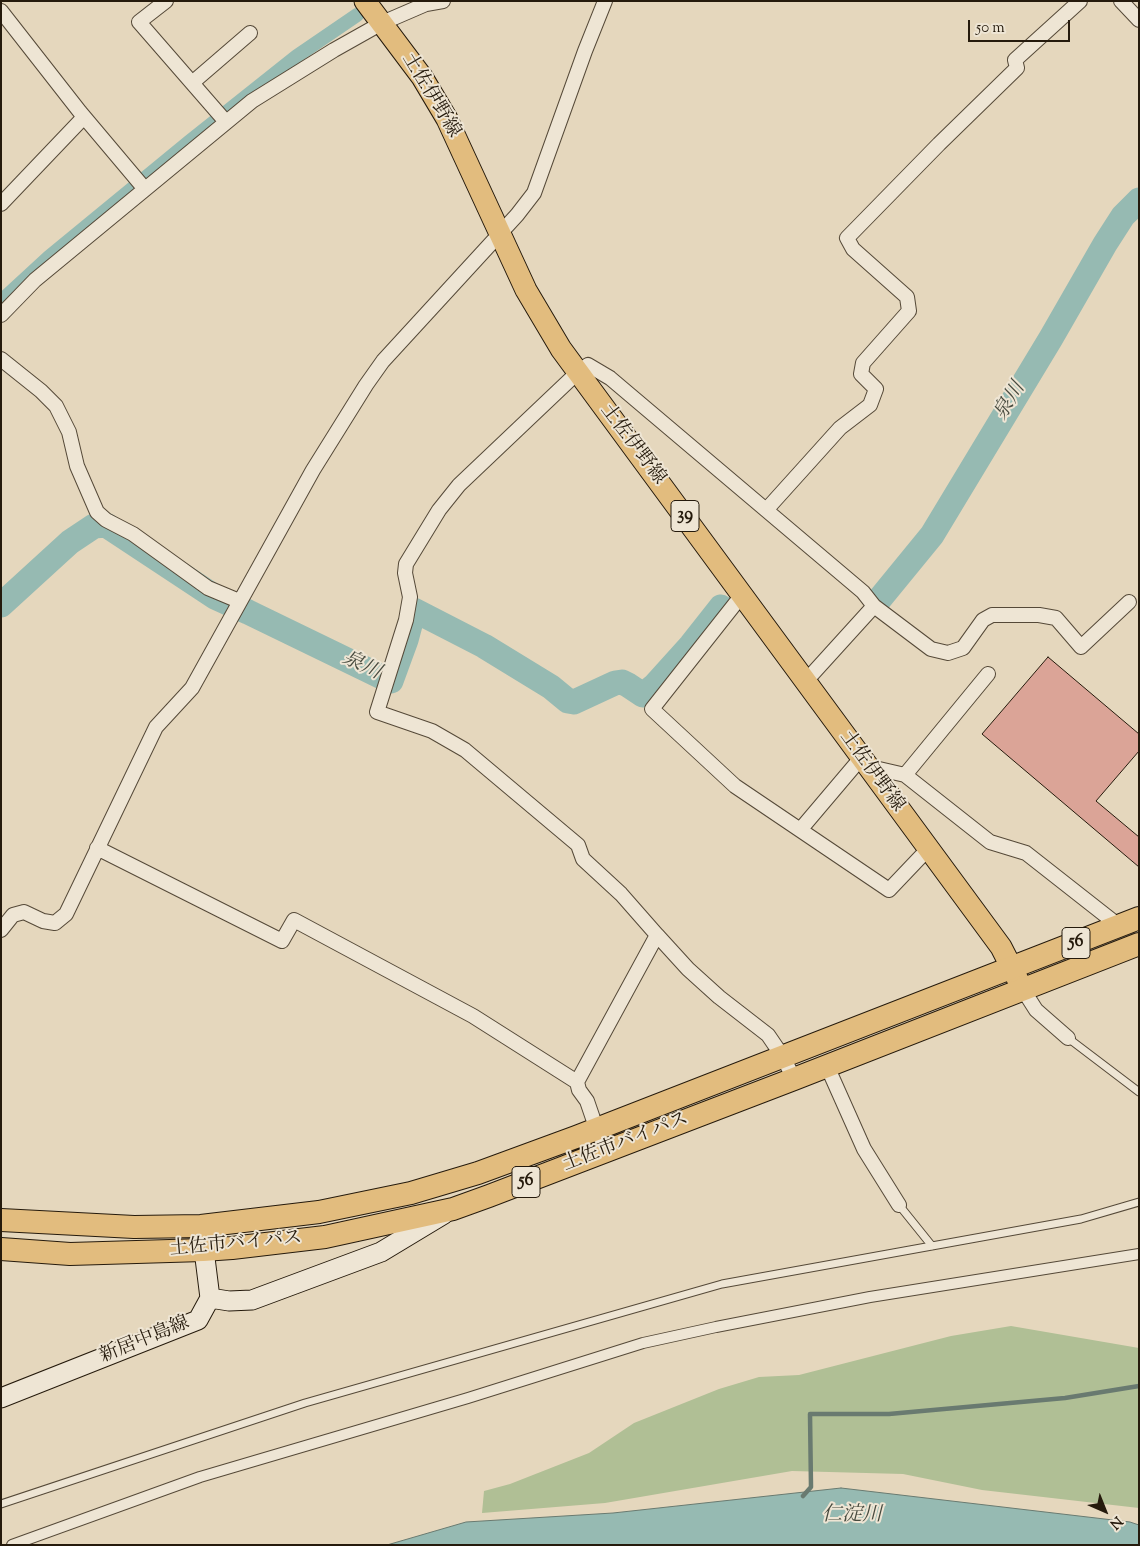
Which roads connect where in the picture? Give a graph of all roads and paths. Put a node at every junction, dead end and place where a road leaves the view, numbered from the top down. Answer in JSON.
{"nodes":[{"id":1,"x":166,"y":1,"type":"edge"},
{"id":2,"x":365,"y":1,"type":"edge"},
{"id":3,"x":443,"y":1,"type":"edge"},
{"id":4,"x":605,"y":1,"type":"edge"},
{"id":5,"x":1080,"y":1,"type":"edge"},
{"id":6,"x":1121,"y":1,"type":"edge"},
{"id":7,"x":1,"y":11,"type":"edge"},
{"id":8,"x":1139,"y":20,"type":"edge"},
{"id":9,"x":382,"y":23,"type":"junction"},
{"id":10,"x":250,"y":33,"type":"dead end"},
{"id":11,"x":192,"y":82,"type":"junction"},
{"id":12,"x":84,"y":117,"type":"junction"},
{"id":13,"x":221,"y":117,"type":"junction"},
{"id":14,"x":141,"y":183,"type":"junction"},
{"id":15,"x":1,"y":204,"type":"edge"},
{"id":16,"x":500,"y":233,"type":"junction"},
{"id":17,"x":1,"y":314,"type":"edge"},
{"id":18,"x":1,"y":359,"type":"edge"},
{"id":19,"x":577,"y":373,"type":"junction"},
{"id":20,"x":767,"y":509,"type":"junction"},
{"id":21,"x":742,"y":596,"type":"junction"},
{"id":22,"x":239,"y":601,"type":"junction"},
{"id":23,"x":1129,"y":602,"type":"dead end"},
{"id":24,"x":874,"y":606,"type":"junction"},
{"id":25,"x":988,"y":674,"type":"dead end"},
{"id":26,"x":805,"y":682,"type":"junction"},
{"id":27,"x":864,"y":762,"type":"junction"},
{"id":28,"x":905,"y":775,"type":"junction"},
{"id":29,"x":800,"y":830,"type":"junction"},
{"id":30,"x":97,"y":848,"type":"junction"},
{"id":31,"x":928,"y":849,"type":"junction"},
{"id":32,"x":1129,"y":922,"type":"edge"},
{"id":33,"x":1,"y":930,"type":"edge"},
{"id":34,"x":657,"y":935,"type":"junction"},
{"id":35,"x":1139,"y":944,"type":"edge"},
{"id":36,"x":1013,"y":967,"type":"junction"},
{"id":37,"x":1022,"y":988,"type":"junction"},
{"id":38,"x":1068,"y":1038,"type":"joint"},
{"id":39,"x":783,"y":1057,"type":"junction"},
{"id":40,"x":827,"y":1066,"type":"junction"},
{"id":41,"x":794,"y":1079,"type":"junction"},
{"id":42,"x":577,"y":1082,"type":"junction"},
{"id":43,"x":1139,"y":1092,"type":"edge"},
{"id":44,"x":596,"y":1129,"type":"junction"},
{"id":45,"x":605,"y":1152,"type":"junction"},
{"id":46,"x":1139,"y":1202,"type":"edge"},
{"id":47,"x":899,"y":1205,"type":"joint"},
{"id":48,"x":453,"y":1209,"type":"junction"},
{"id":49,"x":8,"y":1219,"type":"edge"},
{"id":50,"x":201,"y":1226,"type":"junction"},
{"id":51,"x":350,"y":1232,"type":"junction"},
{"id":52,"x":932,"y":1246,"type":"junction"},
{"id":53,"x":1,"y":1249,"type":"edge"},
{"id":54,"x":203,"y":1250,"type":"junction"},
{"id":55,"x":1139,"y":1254,"type":"edge"},
{"id":56,"x":355,"y":1261,"type":"junction"},
{"id":57,"x":210,"y":1298,"type":"junction"},
{"id":58,"x":1,"y":1398,"type":"edge"},
{"id":59,"x":1,"y":1504,"type":"edge"},
{"id":60,"x":12,"y":1545,"type":"edge"}],
"edges":[{"from":1,"to":11,"type":"street"},
{"from":2,"to":9,"type":"main road","name":"土佐伊野線","number":"39"},
{"from":3,"to":9,"type":"street"},
{"from":4,"to":16,"type":"street"},
{"from":5,"to":20,"type":"street"},
{"from":6,"to":8,"type":"street"},
{"from":7,"to":12,"type":"street"},
{"from":9,"to":13,"type":"street"},
{"from":9,"to":16,"type":"main road","name":"土佐伊野線","number":"39"},
{"from":10,"to":11,"type":"street"},
{"from":11,"to":13,"type":"street"},
{"from":12,"to":14,"type":"street"},
{"from":12,"to":15,"type":"street"},
{"from":13,"to":14,"type":"street"},
{"from":14,"to":17,"type":"street"},
{"from":16,"to":19,"type":"main road","name":"土佐伊野線","number":"39"},
{"from":16,"to":22,"type":"street"},
{"from":18,"to":22,"type":"street"},
{"from":19,"to":20,"type":"street"},
{"from":19,"to":21,"type":"main road","name":"土佐伊野線","number":"39"},
{"from":19,"to":34,"type":"street"},
{"from":20,"to":24,"type":"street"},
{"from":21,"to":26,"type":"main road","name":"土佐伊野線","number":"39"},
{"from":21,"to":29,"type":"street"},
{"from":22,"to":30,"type":"street"},
{"from":23,"to":24,"type":"street"},
{"from":24,"to":26,"type":"street"},
{"from":25,"to":28,"type":"street"},
{"from":26,"to":27,"type":"main road","name":"土佐伊野線","number":"39"},
{"from":27,"to":28,"type":"street"},
{"from":27,"to":29,"type":"street"},
{"from":27,"to":31,"type":"main road","name":"土佐伊野線","number":"39"},
{"from":28,"to":32,"type":"street"},
{"from":29,"to":31,"type":"street"},
{"from":30,"to":33,"type":"street"},
{"from":30,"to":42,"type":"street"},
{"from":31,"to":36,"type":"main road","name":"土佐伊野線","number":"39"},
{"from":32,"to":36,"type":"highway","name":"土佐市バイパス","number":"56"},
{"from":34,"to":39,"type":"street"},
{"from":34,"to":42,"type":"street"},
{"from":35,"to":37,"type":"highway","name":"土佐市バイパス","number":"56"},
{"from":36,"to":37,"type":"main road","name":"土佐伊野線","number":"39"},
{"from":36,"to":39,"type":"highway","name":"土佐市バイパス","number":"56"},
{"from":37,"to":38,"type":"street"},
{"from":37,"to":40,"type":"highway","name":"土佐市バイパス","number":"56"},
{"from":38,"to":43,"type":"lane"},
{"from":39,"to":41,"type":"street"},
{"from":39,"to":44,"type":"highway","name":"土佐市バイパス","number":"56"},
{"from":40,"to":41,"type":"highway","name":"土佐市バイパス","number":"56"},
{"from":40,"to":47,"type":"street"},
{"from":41,"to":45,"type":"highway","name":"土佐市バイパス","number":"56"},
{"from":42,"to":44,"type":"street"},
{"from":44,"to":45,"type":"street"},
{"from":44,"to":50,"type":"highway","name":"土佐市バイパス","number":"56"},
{"from":45,"to":48,"type":"highway","name":"土佐市バイパス","number":"56"},
{"from":46,"to":52,"type":"lane"},
{"from":47,"to":52,"type":"lane"},
{"from":48,"to":51,"type":"highway","name":"土佐市バイパス","number":"56"},
{"from":48,"to":56,"type":"main road"},
{"from":49,"to":50,"type":"highway","name":"土佐市バイパス","number":"56"},
{"from":50,"to":54,"type":"main road"},
{"from":51,"to":54,"type":"highway","name":"土佐市バイパス","number":"56"},
{"from":51,"to":56,"type":"main road"},
{"from":52,"to":59,"type":"lane"},
{"from":53,"to":54,"type":"highway","name":"土佐市バイパス","number":"56"},
{"from":54,"to":57,"type":"main road"},
{"from":55,"to":60,"type":"street"},
{"from":56,"to":57,"type":"main road"},
{"from":57,"to":58,"type":"main road","name":"新居中島線"}]}
